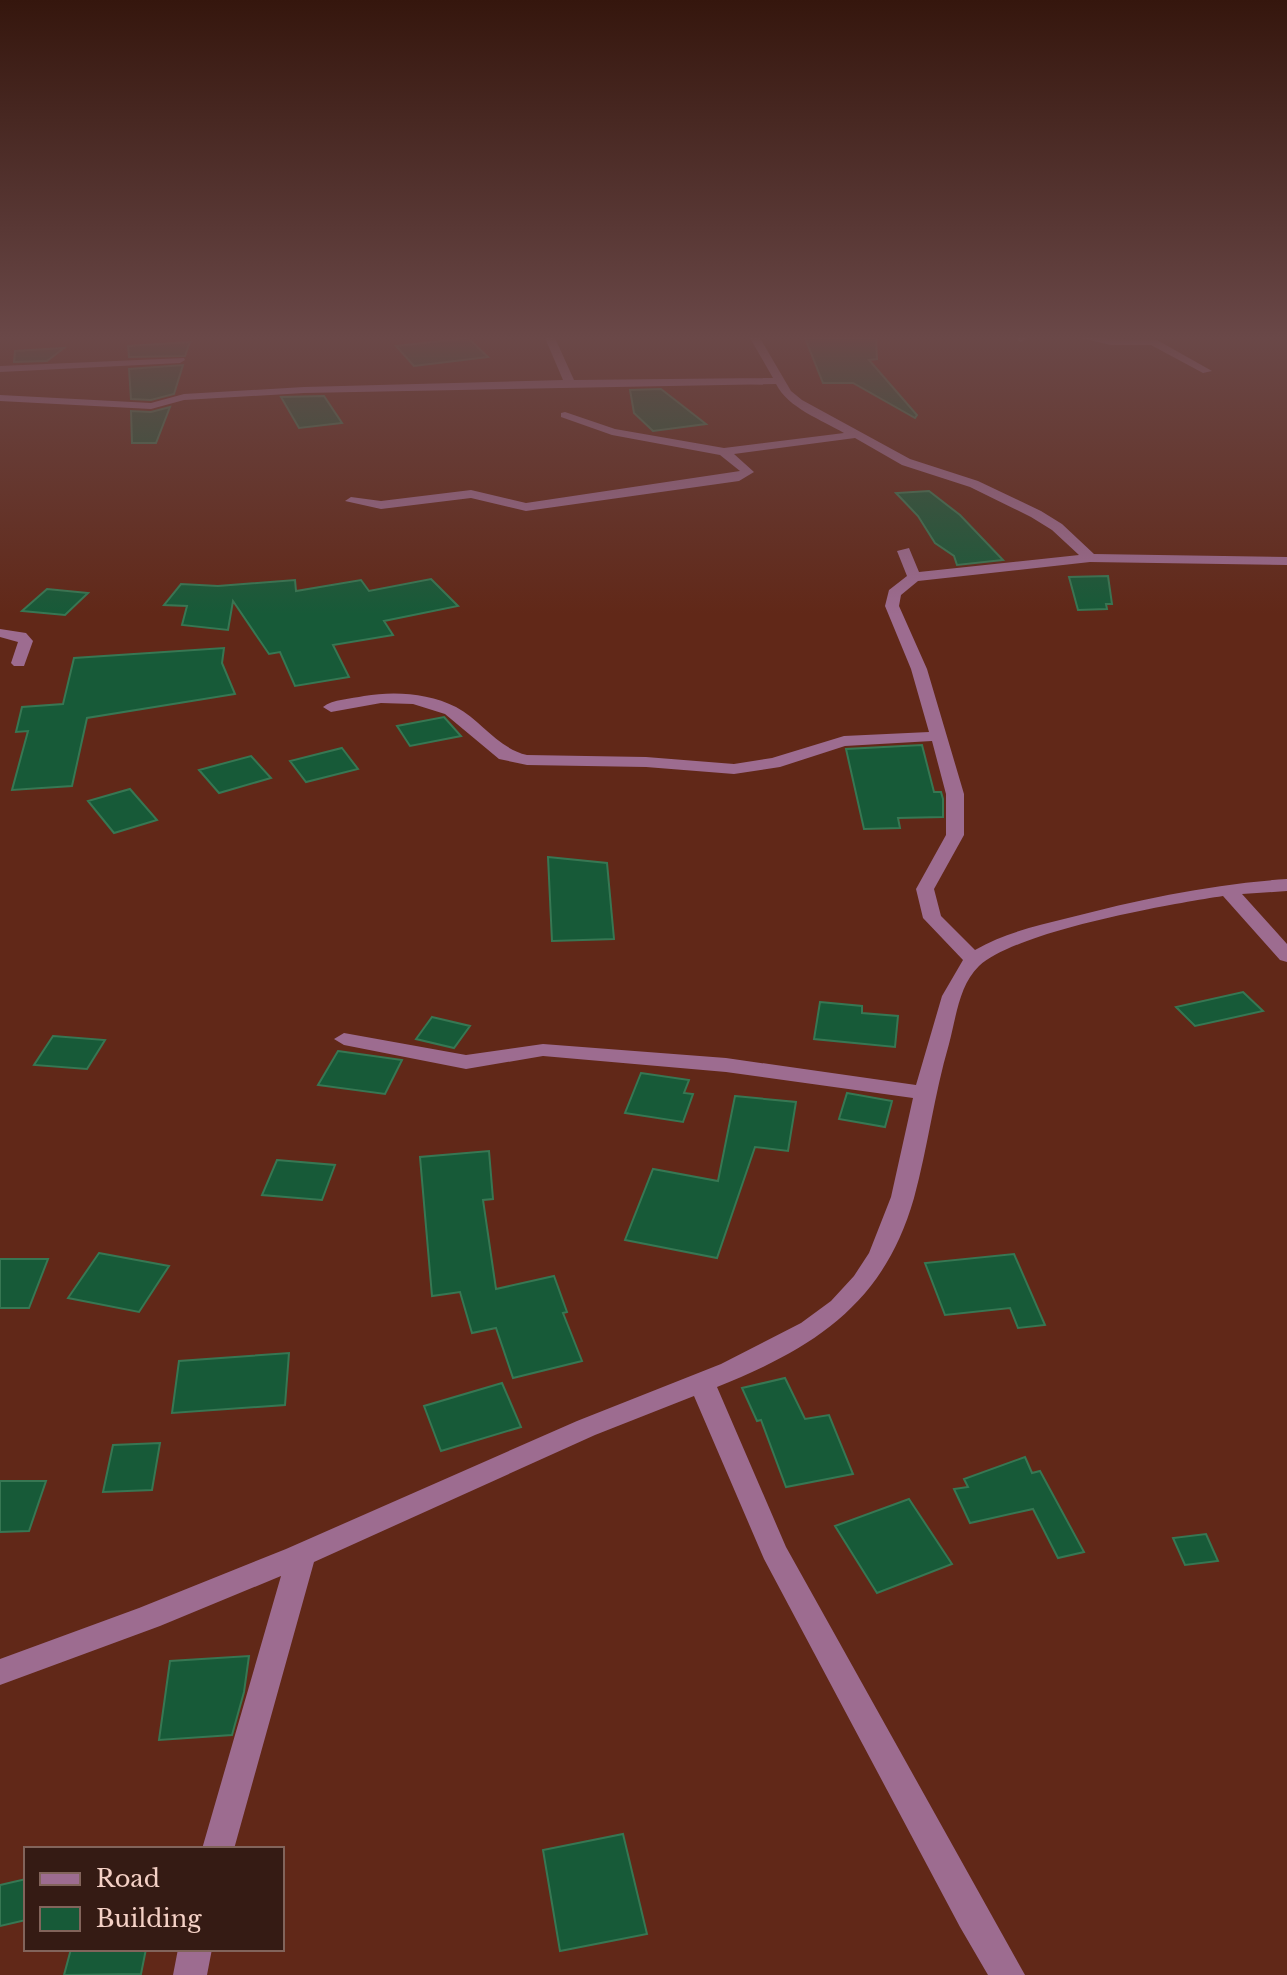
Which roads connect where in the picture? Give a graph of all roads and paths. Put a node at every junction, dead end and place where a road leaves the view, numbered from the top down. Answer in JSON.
{"nodes":[{"id":1,"x":607,"y":430,"type":"edge"},
{"id":2,"x":853,"y":430,"type":"edge"},
{"id":3,"x":860,"y":434,"type":"junction"},
{"id":4,"x":724,"y":452,"type":"junction"},
{"id":5,"x":351,"y":501,"type":"dead end"},
{"id":6,"x":904,"y":551,"type":"dead end"},
{"id":7,"x":1090,"y":558,"type":"junction"},
{"id":8,"x":1287,"y":561,"type":"edge"},
{"id":9,"x":914,"y":577,"type":"junction"},
{"id":10,"x":0,"y":633,"type":"edge"},
{"id":11,"x":19,"y":663,"type":"dead end"},
{"id":12,"x":331,"y":707,"type":"dead end"},
{"id":13,"x":936,"y":736,"type":"junction"},
{"id":14,"x":1287,"y":885,"type":"edge"},
{"id":15,"x":1228,"y":890,"type":"junction"},
{"id":16,"x":1287,"y":956,"type":"edge"},
{"id":17,"x":974,"y":960,"type":"junction"},
{"id":18,"x":344,"y":1039,"type":"dead end"},
{"id":19,"x":925,"y":1093,"type":"junction"},
{"id":20,"x":701,"y":1381,"type":"junction"},
{"id":21,"x":301,"y":1557,"type":"junction"},
{"id":22,"x":0,"y":1672,"type":"edge"},
{"id":23,"x":219,"y":1847,"type":"edge"},
{"id":24,"x":195,"y":1951,"type":"edge"},
{"id":25,"x":190,"y":1975,"type":"edge"},
{"id":26,"x":1008,"y":1975,"type":"edge"}],
"edges":[{"from":1,"to":4,"type":"street"},
{"from":2,"to":3,"type":"street"},
{"from":3,"to":4,"type":"street"},
{"from":3,"to":7,"type":"street"},
{"from":4,"to":5,"type":"street"},
{"from":6,"to":9,"type":"street"},
{"from":7,"to":8,"type":"street"},
{"from":7,"to":9,"type":"street"},
{"from":9,"to":13,"type":"street"},
{"from":10,"to":11,"type":"street"},
{"from":12,"to":13,"type":"street"},
{"from":13,"to":17,"type":"street"},
{"from":14,"to":15,"type":"street"},
{"from":15,"to":16,"type":"street"},
{"from":15,"to":17,"type":"street"},
{"from":17,"to":19,"type":"street"},
{"from":18,"to":19,"type":"street"},
{"from":19,"to":20,"type":"street"},
{"from":20,"to":21,"type":"street"},
{"from":20,"to":26,"type":"street"},
{"from":21,"to":22,"type":"street"},
{"from":21,"to":23,"type":"street"},
{"from":24,"to":25,"type":"street"}]}
